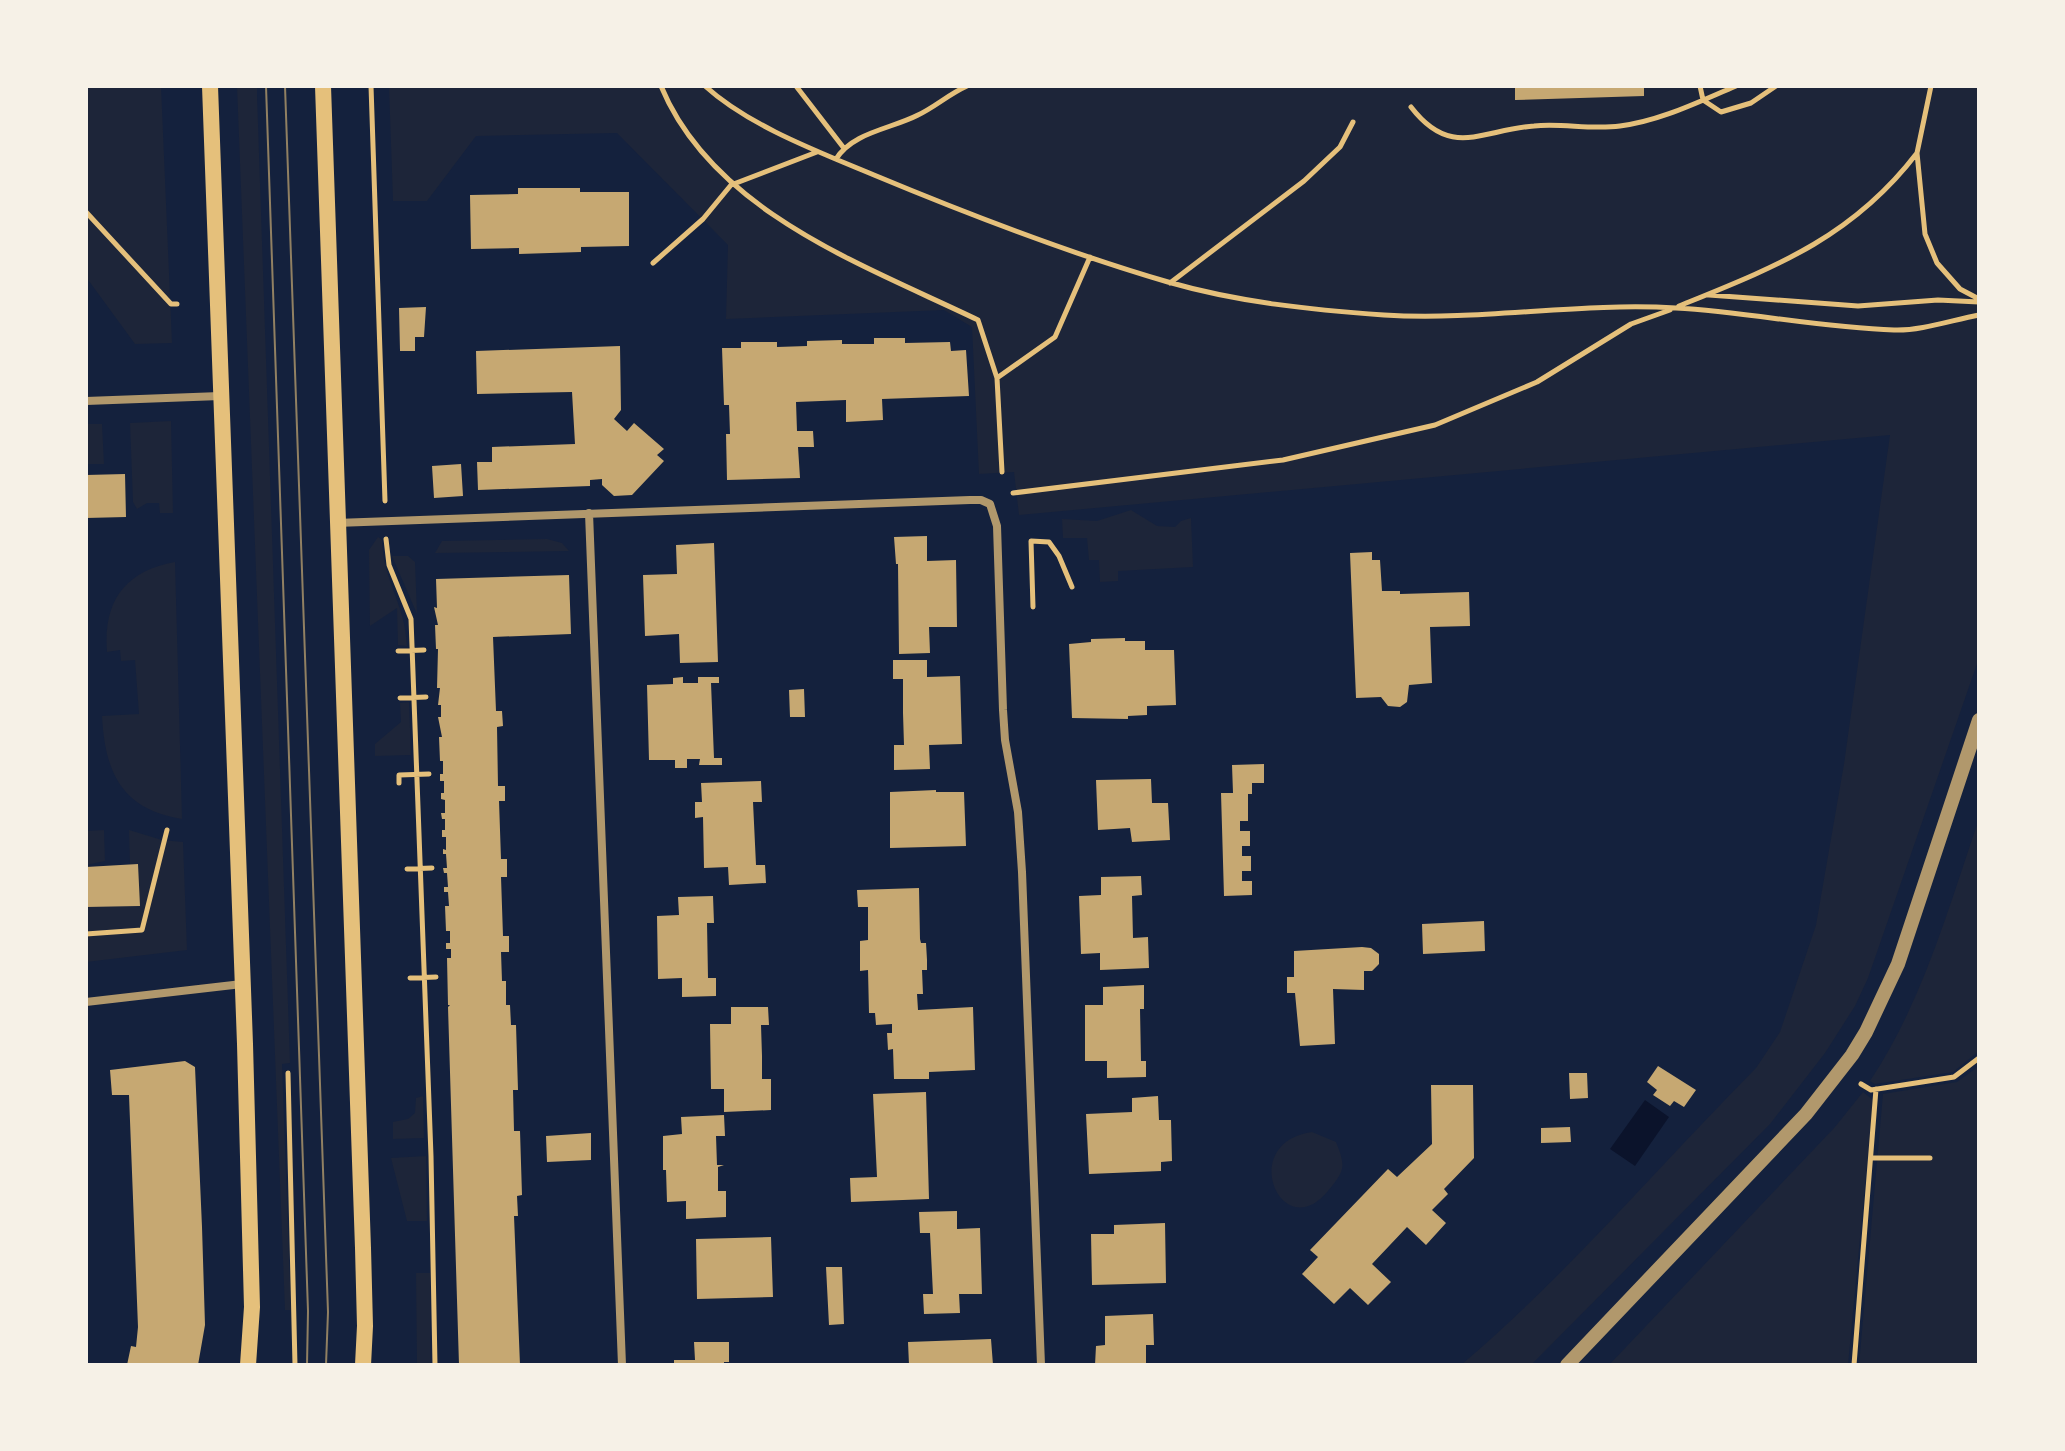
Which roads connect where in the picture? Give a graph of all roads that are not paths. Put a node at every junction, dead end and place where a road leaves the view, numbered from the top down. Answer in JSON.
{"nodes":[{"id":1,"x":210,"y":86,"type":"edge"},
{"id":2,"x":323,"y":86,"type":"edge"},
{"id":3,"x":220,"y":396,"type":"junction"},
{"id":4,"x":86,"y":401,"type":"edge"},
{"id":5,"x":589,"y":513,"type":"junction"},
{"id":6,"x":336,"y":523,"type":"junction"},
{"id":7,"x":1979,"y":720,"type":"edge"},
{"id":8,"x":242,"y":984,"type":"junction"},
{"id":9,"x":86,"y":1002,"type":"edge"},
{"id":10,"x":248,"y":1365,"type":"edge"},
{"id":11,"x":363,"y":1365,"type":"edge"},
{"id":12,"x":622,"y":1365,"type":"edge"},
{"id":13,"x":1041,"y":1365,"type":"edge"},
{"id":14,"x":1567,"y":1365,"type":"edge"}],
"edges":[{"from":1,"to":3,"type":"main road"},
{"from":2,"to":6,"type":"main road"},
{"from":3,"to":4,"type":"street"},
{"from":3,"to":8,"type":"main road"},
{"from":5,"to":6,"type":"street"},
{"from":5,"to":12,"type":"street"},
{"from":5,"to":13,"type":"street"},
{"from":6,"to":11,"type":"main road"},
{"from":7,"to":14,"type":"street"},
{"from":8,"to":9,"type":"street"},
{"from":8,"to":10,"type":"main road"}]}
